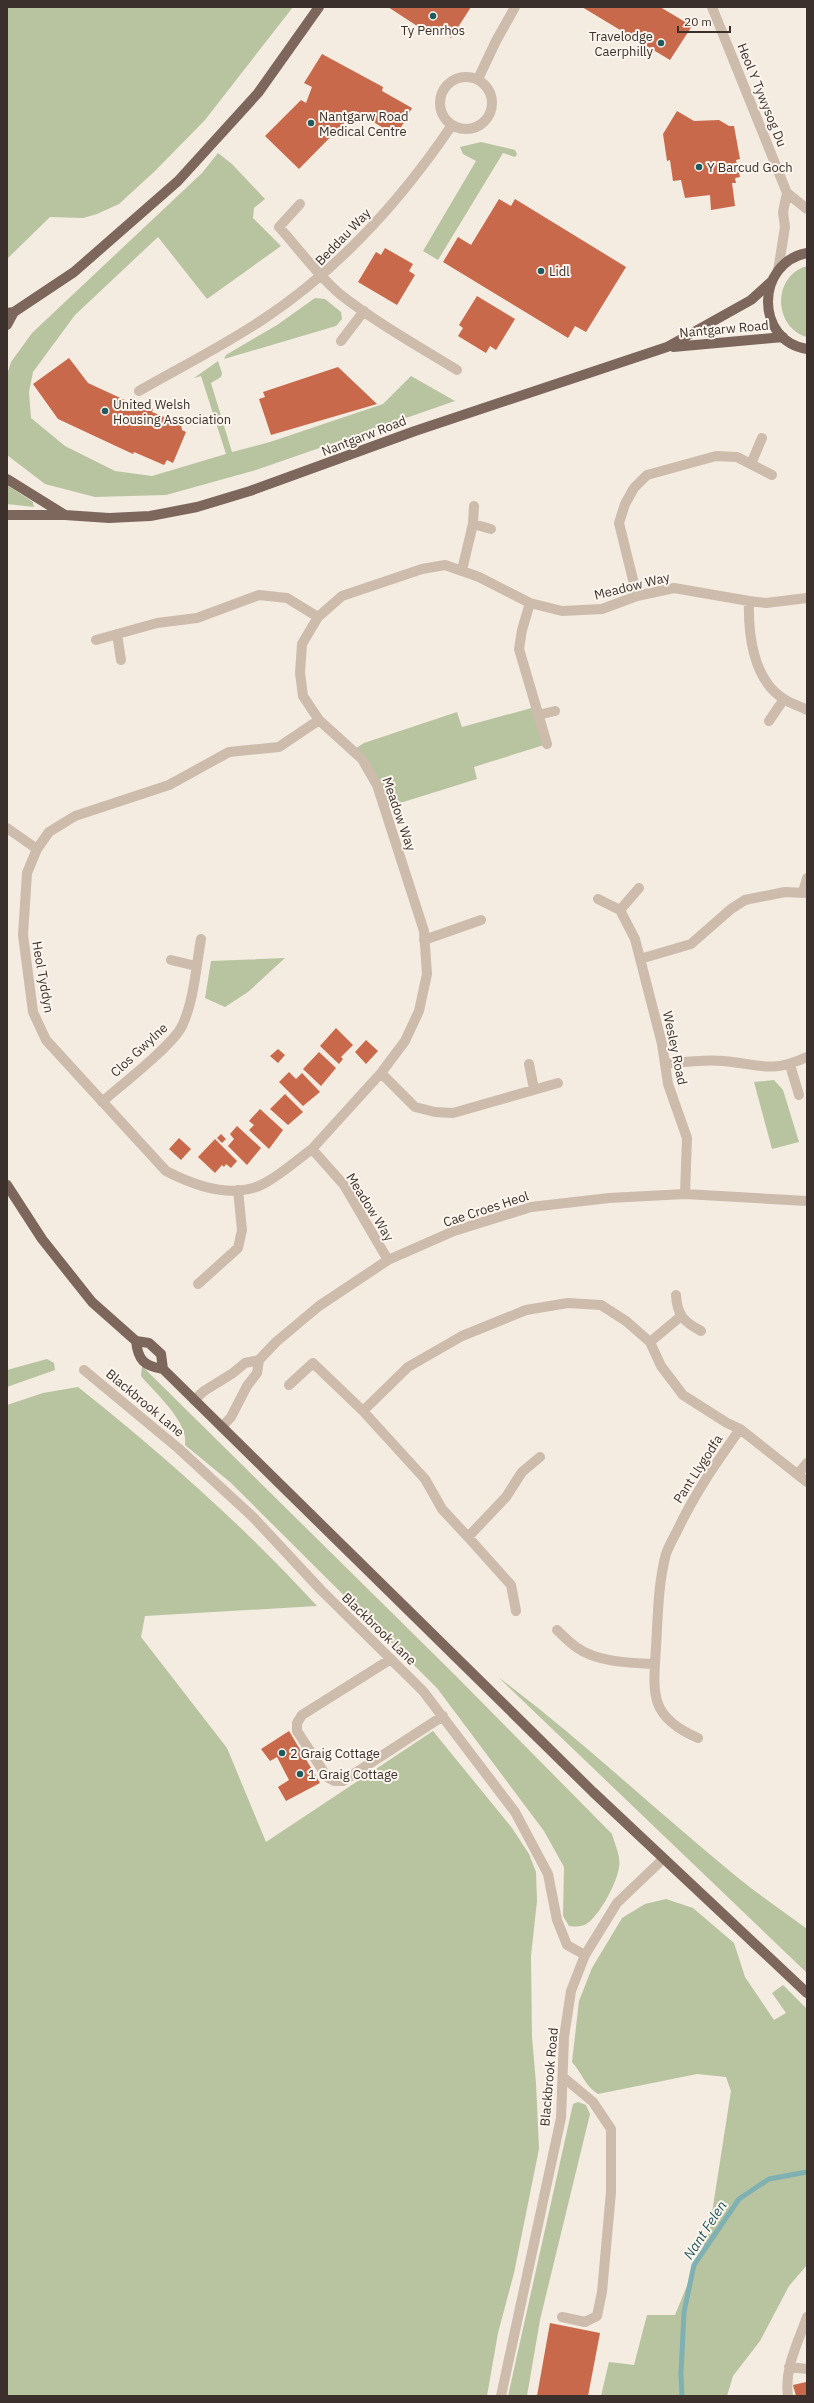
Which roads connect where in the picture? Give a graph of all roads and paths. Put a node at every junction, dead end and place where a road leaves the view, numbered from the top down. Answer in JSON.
{"nodes":[{"id":1,"x":319,"y":7,"type":"edge"},
{"id":2,"x":515,"y":7,"type":"edge"},
{"id":3,"x":712,"y":7,"type":"edge"},
{"id":4,"x":478,"y":79,"type":"junction"},
{"id":5,"x":452,"y":124,"type":"junction"},
{"id":6,"x":787,"y":194,"type":"junction"},
{"id":7,"x":300,"y":204,"type":"dead end"},
{"id":8,"x":807,"y":209,"type":"edge"},
{"id":9,"x":807,"y":253,"type":"edge"},
{"id":10,"x":778,"y":271,"type":"junction"},
{"id":11,"x":321,"y":275,"type":"junction"},
{"id":12,"x":772,"y":281,"type":"junction"},
{"id":13,"x":364,"y":311,"type":"junction"},
{"id":14,"x":10,"y":312,"type":"edge"},
{"id":15,"x":7,"y":325,"type":"edge"},
{"id":16,"x":784,"y":337,"type":"junction"},
{"id":17,"x":341,"y":341,"type":"dead end"},
{"id":18,"x":667,"y":348,"type":"junction"},
{"id":19,"x":806,"y":351,"type":"edge"},
{"id":20,"x":457,"y":370,"type":"dead end"},
{"id":21,"x":139,"y":391,"type":"dead end"},
{"id":22,"x":762,"y":438,"type":"dead end"},
{"id":23,"x":751,"y":464,"type":"junction"},
{"id":24,"x":772,"y":475,"type":"dead end"},
{"id":25,"x":7,"y":479,"type":"edge"},
{"id":26,"x":474,"y":506,"type":"dead end"},
{"id":27,"x":7,"y":515,"type":"edge"},
{"id":28,"x":65,"y":515,"type":"junction"},
{"id":29,"x":473,"y":524,"type":"junction"},
{"id":30,"x":491,"y":529,"type":"dead end"},
{"id":31,"x":462,"y":570,"type":"junction"},
{"id":32,"x":637,"y":596,"type":"junction"},
{"id":33,"x":807,"y":598,"type":"edge"},
{"id":34,"x":749,"y":601,"type":"junction"},
{"id":35,"x":530,"y":603,"type":"junction"},
{"id":36,"x":318,"y":617,"type":"junction"},
{"id":37,"x":117,"y":634,"type":"junction"},
{"id":38,"x":96,"y":640,"type":"dead end"},
{"id":39,"x":121,"y":660,"type":"dead end"},
{"id":40,"x":784,"y":699,"type":"junction"},
{"id":41,"x":807,"y":710,"type":"edge"},
{"id":42,"x":555,"y":711,"type":"dead end"},
{"id":43,"x":538,"y":715,"type":"junction"},
{"id":44,"x":319,"y":720,"type":"junction"},
{"id":45,"x":769,"y":721,"type":"dead end"},
{"id":46,"x":547,"y":744,"type":"dead end"},
{"id":47,"x":7,"y":828,"type":"edge"},
{"id":48,"x":37,"y":849,"type":"junction"},
{"id":49,"x":807,"y":878,"type":"edge"},
{"id":50,"x":639,"y":888,"type":"dead end"},
{"id":51,"x":805,"y":893,"type":"edge"},
{"id":52,"x":598,"y":899,"type":"dead end"},
{"id":53,"x":620,"y":910,"type":"junction"},
{"id":54,"x":481,"y":920,"type":"dead end"},
{"id":55,"x":201,"y":939,"type":"dead end"},
{"id":56,"x":424,"y":940,"type":"junction"},
{"id":57,"x":640,"y":959,"type":"junction"},
{"id":58,"x":171,"y":960,"type":"dead end"},
{"id":59,"x":196,"y":966,"type":"junction"},
{"id":60,"x":807,"y":1057,"type":"edge"},
{"id":61,"x":529,"y":1064,"type":"dead end"},
{"id":62,"x":665,"y":1064,"type":"junction"},
{"id":63,"x":790,"y":1065,"type":"junction"},
{"id":64,"x":381,"y":1073,"type":"junction"},
{"id":65,"x":558,"y":1083,"type":"dead end"},
{"id":66,"x":534,"y":1089,"type":"junction"},
{"id":67,"x":799,"y":1095,"type":"dead end"},
{"id":68,"x":102,"y":1102,"type":"junction"},
{"id":69,"x":312,"y":1149,"type":"junction"},
{"id":70,"x":7,"y":1185,"type":"edge"},
{"id":71,"x":238,"y":1190,"type":"junction"},
{"id":72,"x":685,"y":1194,"type":"junction"},
{"id":73,"x":807,"y":1202,"type":"edge"},
{"id":74,"x":388,"y":1260,"type":"junction"},
{"id":75,"x":198,"y":1284,"type":"dead end"},
{"id":76,"x":676,"y":1295,"type":"dead end"},
{"id":77,"x":680,"y":1317,"type":"junction"},
{"id":78,"x":701,"y":1331,"type":"dead end"},
{"id":79,"x":136,"y":1341,"type":"junction"},
{"id":80,"x":650,"y":1342,"type":"junction"},
{"id":81,"x":259,"y":1360,"type":"junction"},
{"id":82,"x":163,"y":1369,"type":"junction"},
{"id":83,"x":84,"y":1370,"type":"dead end"},
{"id":84,"x":289,"y":1386,"type":"dead end"},
{"id":85,"x":194,"y":1400,"type":"junction"},
{"id":86,"x":363,"y":1411,"type":"junction"},
{"id":87,"x":222,"y":1427,"type":"junction"},
{"id":88,"x":740,"y":1429,"type":"junction"},
{"id":89,"x":540,"y":1457,"type":"dead end"},
{"id":90,"x":807,"y":1464,"type":"edge"},
{"id":91,"x":798,"y":1474,"type":"junction"},
{"id":92,"x":807,"y":1482,"type":"edge"},
{"id":93,"x":468,"y":1537,"type":"junction"},
{"id":94,"x":516,"y":1611,"type":"dead end"},
{"id":95,"x":557,"y":1630,"type":"dead end"},
{"id":96,"x":391,"y":1659,"type":"junction"},
{"id":97,"x":655,"y":1664,"type":"junction"},
{"id":98,"x":442,"y":1716,"type":"junction"},
{"id":99,"x":698,"y":1738,"type":"dead end"},
{"id":100,"x":663,"y":1859,"type":"junction"},
{"id":101,"x":586,"y":1955,"type":"junction"},
{"id":102,"x":807,"y":1993,"type":"edge"},
{"id":103,"x":563,"y":2077,"type":"junction"},
{"id":104,"x":807,"y":2317,"type":"edge"},
{"id":105,"x":562,"y":2318,"type":"dead end"},
{"id":106,"x":789,"y":2367,"type":"junction"},
{"id":107,"x":807,"y":2369,"type":"edge"},
{"id":108,"x":501,"y":2396,"type":"edge"},
{"id":109,"x":788,"y":2396,"type":"edge"}],
"edges":[{"from":1,"to":14,"type":"main road"},
{"from":2,"to":4,"type":"street"},
{"from":3,"to":6,"type":"street","name":"Heol Y Tywysog Du"},
{"from":4,"to":5,"type":"street"},
{"from":4,"to":5,"type":"street"},
{"from":5,"to":11,"type":"street","name":"Beddau Way"},
{"from":6,"to":8,"type":"street"},
{"from":6,"to":10,"type":"street"},
{"from":7,"to":11,"type":"street"},
{"from":9,"to":10,"type":"main road"},
{"from":10,"to":12,"type":"main road"},
{"from":11,"to":13,"type":"street","name":"Beddau Way"},
{"from":11,"to":21,"type":"street"},
{"from":12,"to":16,"type":"main road"},
{"from":12,"to":18,"type":"main road","name":"Nantgarw Road"},
{"from":13,"to":17,"type":"street"},
{"from":13,"to":20,"type":"street","name":"Beddau Way"},
{"from":14,"to":15,"type":"main road"},
{"from":16,"to":18,"type":"main road","name":"Nantgarw Road"},
{"from":16,"to":19,"type":"main road"},
{"from":18,"to":28,"type":"main road","name":"Nantgarw Road"},
{"from":22,"to":23,"type":"street"},
{"from":23,"to":24,"type":"street"},
{"from":23,"to":32,"type":"street"},
{"from":25,"to":28,"type":"main road","name":"Nantgarw Road"},
{"from":26,"to":29,"type":"street"},
{"from":27,"to":28,"type":"main road","name":"Nantgarw Road"},
{"from":29,"to":30,"type":"street"},
{"from":29,"to":31,"type":"street"},
{"from":31,"to":35,"type":"street","name":"Meadow Way"},
{"from":31,"to":36,"type":"street","name":"Meadow Way"},
{"from":32,"to":34,"type":"street","name":"Meadow Way"},
{"from":32,"to":35,"type":"street","name":"Meadow Way"},
{"from":33,"to":34,"type":"street","name":"Meadow Way"},
{"from":34,"to":40,"type":"street"},
{"from":35,"to":43,"type":"street"},
{"from":36,"to":37,"type":"street"},
{"from":36,"to":44,"type":"street","name":"Meadow Way"},
{"from":37,"to":38,"type":"street"},
{"from":37,"to":39,"type":"street"},
{"from":40,"to":41,"type":"street"},
{"from":40,"to":45,"type":"street"},
{"from":42,"to":43,"type":"street"},
{"from":43,"to":46,"type":"street"},
{"from":44,"to":48,"type":"street","name":"Heol Tyddyn"},
{"from":44,"to":56,"type":"street","name":"Meadow Way"},
{"from":47,"to":48,"type":"street"},
{"from":48,"to":68,"type":"street","name":"Heol Tyddyn"},
{"from":49,"to":51,"type":"street"},
{"from":50,"to":53,"type":"street"},
{"from":51,"to":57,"type":"street"},
{"from":52,"to":53,"type":"street"},
{"from":53,"to":57,"type":"street","name":"Wesley Road"},
{"from":54,"to":56,"type":"street"},
{"from":55,"to":59,"type":"street","name":"Clos Gwylne"},
{"from":56,"to":64,"type":"street","name":"Meadow Way"},
{"from":57,"to":62,"type":"street","name":"Wesley Road"},
{"from":58,"to":59,"type":"street"},
{"from":59,"to":68,"type":"street","name":"Clos Gwylne"},
{"from":60,"to":63,"type":"street"},
{"from":61,"to":66,"type":"street"},
{"from":62,"to":63,"type":"street"},
{"from":62,"to":72,"type":"street","name":"Wesley Road"},
{"from":63,"to":67,"type":"street"},
{"from":64,"to":66,"type":"street"},
{"from":64,"to":69,"type":"street","name":"Meadow Way"},
{"from":65,"to":66,"type":"street"},
{"from":68,"to":71,"type":"street","name":"Heol Tyddyn"},
{"from":69,"to":71,"type":"street","name":"Heol Tyddyn"},
{"from":69,"to":74,"type":"street","name":"Meadow Way"},
{"from":70,"to":79,"type":"main road"},
{"from":71,"to":75,"type":"street"},
{"from":72,"to":73,"type":"street","name":"Cae Croes Heol"},
{"from":72,"to":74,"type":"street","name":"Cae Croes Heol"},
{"from":74,"to":81,"type":"street","name":"Cae Croes Heol"},
{"from":76,"to":77,"type":"street"},
{"from":77,"to":78,"type":"street"},
{"from":77,"to":80,"type":"street"},
{"from":79,"to":82,"type":"main road"},
{"from":79,"to":82,"type":"main road"},
{"from":80,"to":86,"type":"street"},
{"from":80,"to":88,"type":"street"},
{"from":81,"to":85,"type":"street","name":"Cae Croes Heol"},
{"from":81,"to":87,"type":"street","name":"Cae Croes Heol"},
{"from":82,"to":85,"type":"main road"},
{"from":83,"to":96,"type":"street","name":"Blackbrook Lane"},
{"from":84,"to":86,"type":"street"},
{"from":85,"to":87,"type":"main road"},
{"from":86,"to":93,"type":"street"},
{"from":87,"to":100,"type":"main road"},
{"from":88,"to":91,"type":"street"},
{"from":88,"to":97,"type":"street","name":"Pant Llygodfa"},
{"from":89,"to":93,"type":"street"},
{"from":90,"to":91,"type":"street"},
{"from":91,"to":92,"type":"street"},
{"from":93,"to":94,"type":"street"},
{"from":95,"to":97,"type":"street"},
{"from":96,"to":98,"type":"street","name":"Blackbrook Lane"},
{"from":96,"to":98,"type":"street"},
{"from":97,"to":99,"type":"street","name":"Pant Llygodfa"},
{"from":98,"to":101,"type":"street","name":"Blackbrook Lane"},
{"from":100,"to":101,"type":"street","name":"Blackbrook Road"},
{"from":100,"to":102,"type":"main road"},
{"from":101,"to":103,"type":"street","name":"Blackbrook Road"},
{"from":103,"to":105,"type":"street"},
{"from":103,"to":108,"type":"street","name":"Blackbrook Road"},
{"from":104,"to":106,"type":"street"},
{"from":106,"to":107,"type":"street"},
{"from":106,"to":109,"type":"street"}]}
